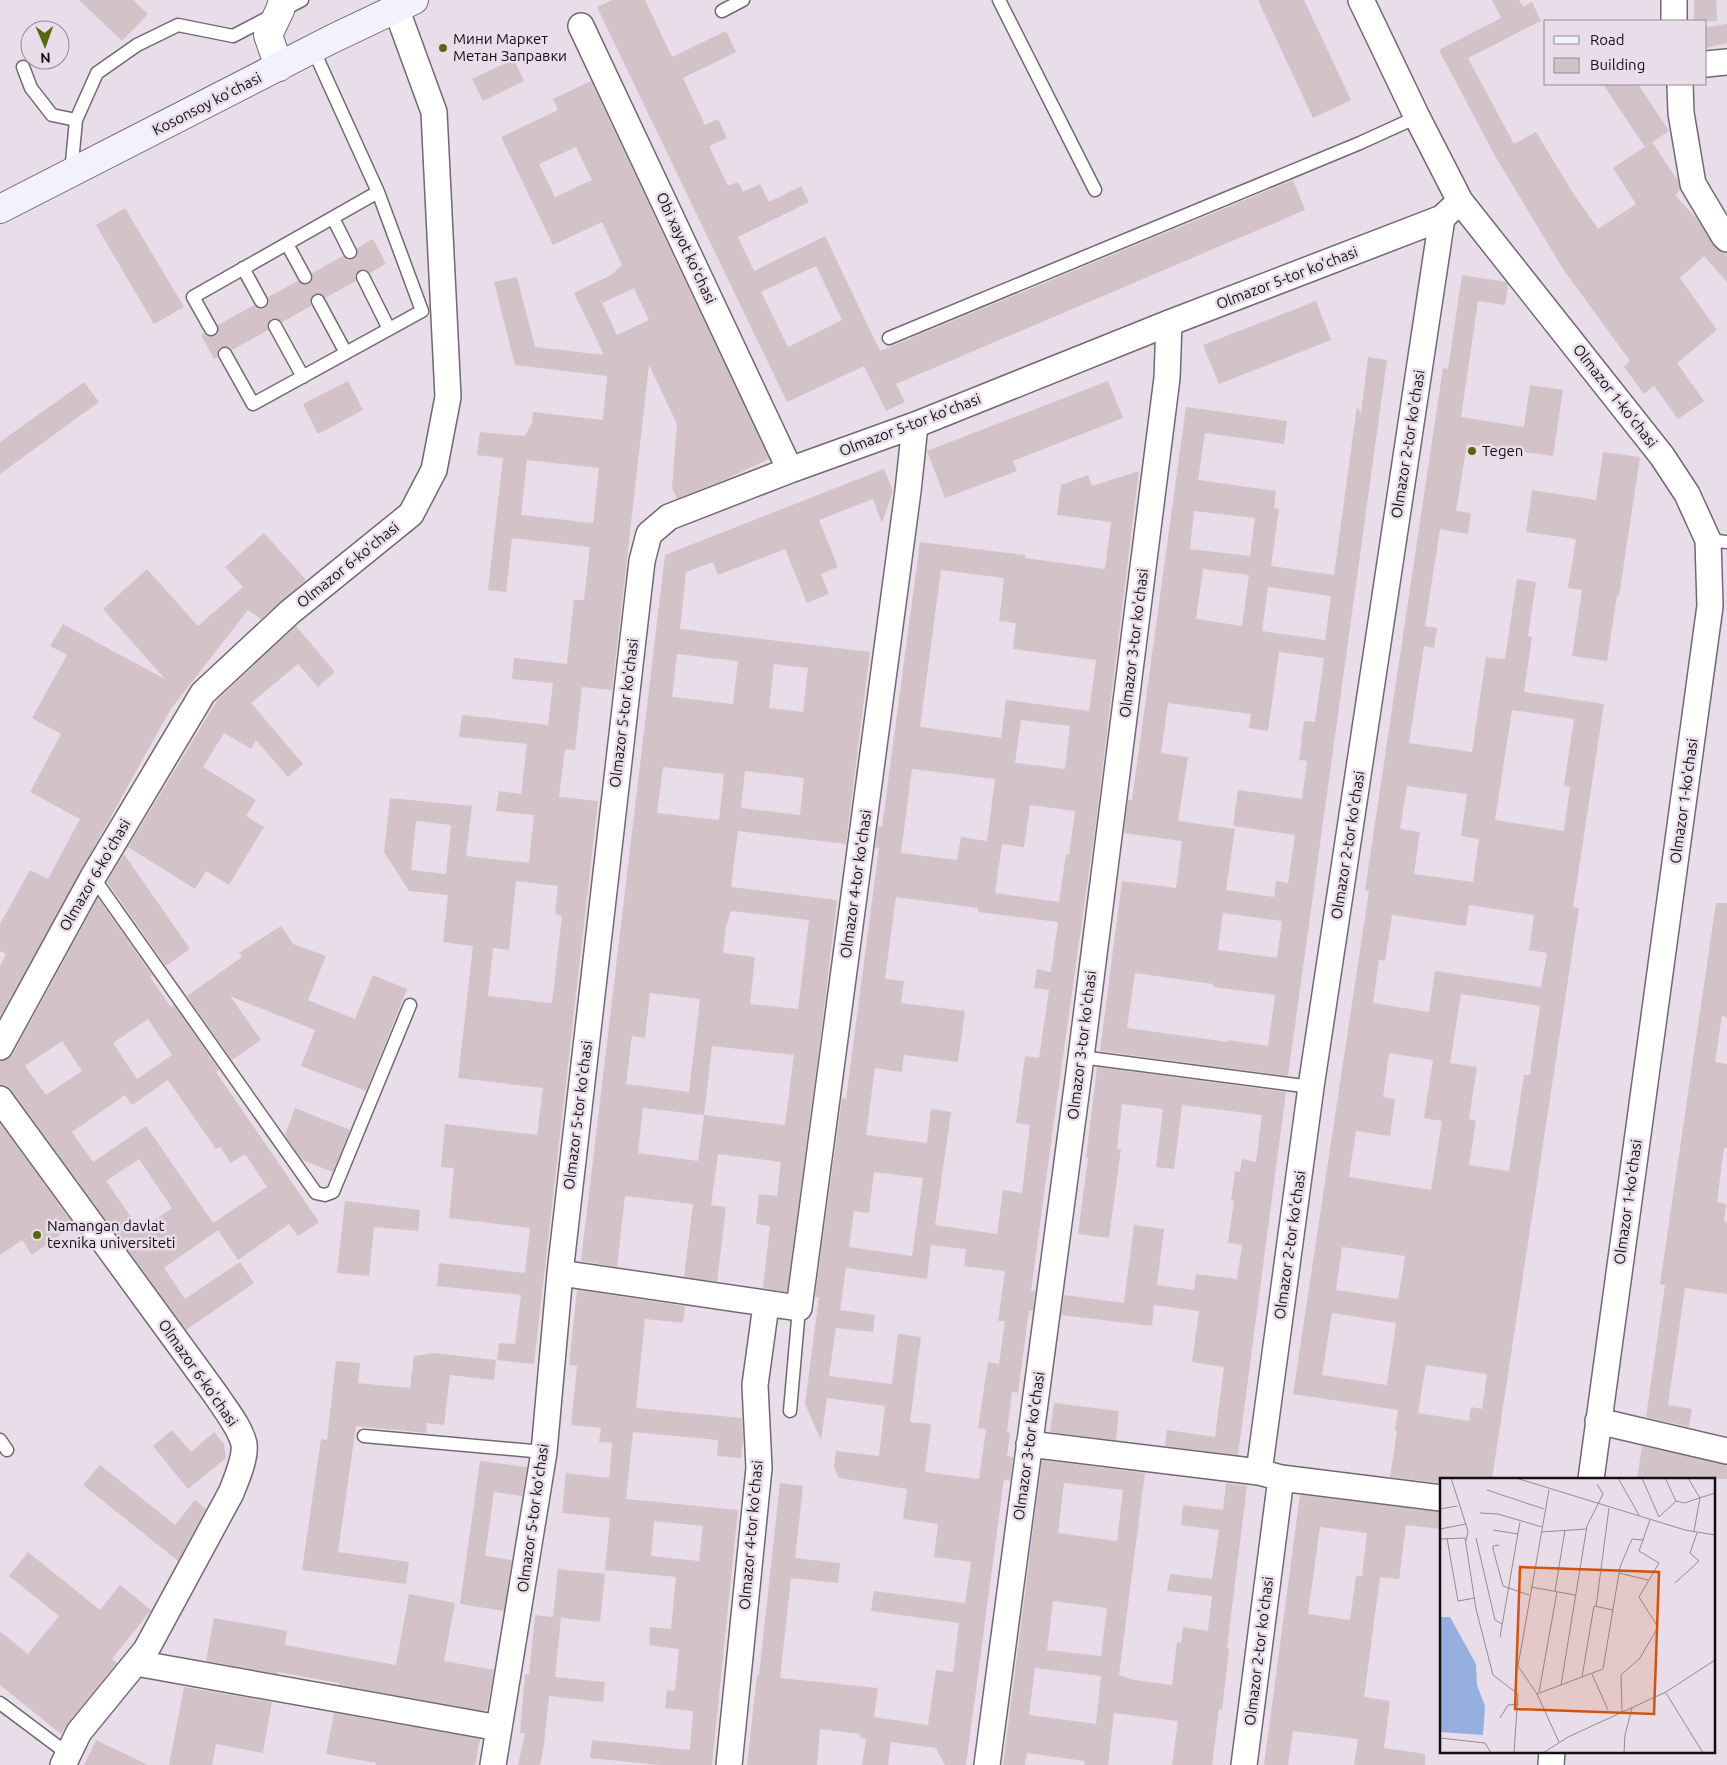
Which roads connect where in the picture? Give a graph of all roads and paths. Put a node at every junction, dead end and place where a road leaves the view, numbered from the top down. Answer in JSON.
{"nodes":[{"id":1,"x":743,"y":0,"type":"edge"},
{"id":2,"x":999,"y":0,"type":"edge"},
{"id":3,"x":1361,"y":0,"type":"edge"},
{"id":4,"x":1674,"y":0,"type":"edge"},
{"id":5,"x":288,"y":3,"type":"edge"},
{"id":6,"x":405,"y":4,"type":"edge"},
{"id":7,"x":722,"y":11,"type":"dead end"},
{"id":8,"x":1674,"y":20,"type":"edge"},
{"id":9,"x":581,"y":26,"type":"dead end"},
{"id":10,"x":313,"y":49,"type":"junction"},
{"id":11,"x":1727,"y":62,"type":"edge"},
{"id":12,"x":1707,"y":64,"type":"edge"},
{"id":13,"x":279,"y":67,"type":"junction"},
{"id":14,"x":24,"y":70,"type":"edge"},
{"id":15,"x":1680,"y":85,"type":"edge"},
{"id":16,"x":1417,"y":117,"type":"junction"},
{"id":17,"x":76,"y":120,"type":"junction"},
{"id":18,"x":71,"y":173,"type":"junction"},
{"id":19,"x":1095,"y":190,"type":"dead end"},
{"id":20,"x":378,"y":192,"type":"junction"},
{"id":21,"x":1460,"y":201,"type":"junction"},
{"id":22,"x":0,"y":209,"type":"edge"},
{"id":23,"x":333,"y":218,"type":"junction"},
{"id":24,"x":1442,"y":218,"type":"junction"},
{"id":25,"x":1727,"y":239,"type":"edge"},
{"id":26,"x":287,"y":244,"type":"junction"},
{"id":27,"x":350,"y":252,"type":"dead end"},
{"id":28,"x":243,"y":268,"type":"junction"},
{"id":29,"x":305,"y":277,"type":"dead end"},
{"id":30,"x":363,"y":277,"type":"dead end"},
{"id":31,"x":261,"y":301,"type":"dead end"},
{"id":32,"x":318,"y":302,"type":"dead end"},
{"id":33,"x":1169,"y":323,"type":"junction"},
{"id":34,"x":275,"y":326,"type":"dead end"},
{"id":35,"x":211,"y":329,"type":"dead end"},
{"id":36,"x":389,"y":329,"type":"junction"},
{"id":37,"x":889,"y":338,"type":"dead end"},
{"id":38,"x":346,"y":353,"type":"junction"},
{"id":39,"x":225,"y":354,"type":"dead end"},
{"id":40,"x":303,"y":377,"type":"junction"},
{"id":41,"x":915,"y":425,"type":"junction"},
{"id":42,"x":790,"y":470,"type":"junction"},
{"id":43,"x":1718,"y":541,"type":"edge"},
{"id":44,"x":93,"y":876,"type":"junction"},
{"id":45,"x":410,"y":1005,"type":"dead end"},
{"id":46,"x":0,"y":1047,"type":"edge"},
{"id":47,"x":1081,"y":1057,"type":"junction"},
{"id":48,"x":1311,"y":1087,"type":"junction"},
{"id":49,"x":0,"y":1099,"type":"edge"},
{"id":50,"x":560,"y":1274,"type":"junction"},
{"id":51,"x":766,"y":1305,"type":"junction"},
{"id":52,"x":799,"y":1308,"type":"junction"},
{"id":53,"x":790,"y":1411,"type":"dead end"},
{"id":54,"x":1598,"y":1422,"type":"junction"},
{"id":55,"x":364,"y":1436,"type":"dead end"},
{"id":56,"x":1029,"y":1444,"type":"junction"},
{"id":57,"x":1727,"y":1451,"type":"edge"},
{"id":58,"x":544,"y":1452,"type":"junction"},
{"id":59,"x":1270,"y":1475,"type":"junction"},
{"id":60,"x":1590,"y":1478,"type":"edge"},
{"id":61,"x":1440,"y":1498,"type":"edge"},
{"id":62,"x":136,"y":1663,"type":"junction"},
{"id":63,"x":0,"y":1703,"type":"edge"},
{"id":64,"x":499,"y":1728,"type":"junction"},
{"id":65,"x":1552,"y":1752,"type":"edge"},
{"id":66,"x":66,"y":1760,"type":"edge"},
{"id":67,"x":493,"y":1765,"type":"edge"},
{"id":68,"x":729,"y":1765,"type":"edge"},
{"id":69,"x":987,"y":1765,"type":"edge"},
{"id":70,"x":1244,"y":1765,"type":"edge"},
{"id":71,"x":1550,"y":1765,"type":"edge"}],
"edges":[{"from":1,"to":7,"type":"lane"},
{"from":2,"to":19,"type":"lane"},
{"from":3,"to":16,"type":"street","name":"Olmazor 1-ko'chasi"},
{"from":4,"to":8,"type":"street"},
{"from":5,"to":13,"type":"street"},
{"from":5,"to":17,"type":"lane"},
{"from":6,"to":10,"type":"main road","name":"Kosonsoy ko’chasi"},
{"from":6,"to":44,"type":"street","name":"Olmazor 6-ko'chasi"},
{"from":9,"to":42,"type":"street","name":"Obi xayot koʻchasi"},
{"from":10,"to":13,"type":"main road","name":"Kosonsoy ko’chasi"},
{"from":10,"to":20,"type":"lane"},
{"from":11,"to":12,"type":"street"},
{"from":13,"to":18,"type":"main road","name":"Kosonsoy ko’chasi"},
{"from":14,"to":17,"type":"lane"},
{"from":15,"to":25,"type":"street"},
{"from":16,"to":21,"type":"street","name":"Olmazor 1-ko'chasi"},
{"from":16,"to":37,"type":"lane"},
{"from":17,"to":18,"type":"lane"},
{"from":18,"to":22,"type":"main road","name":"Kosonsoy ko’chasi"},
{"from":20,"to":23,"type":"lane"},
{"from":20,"to":36,"type":"lane"},
{"from":21,"to":24,"type":"street","name":"Olmazor 5-tor ko'chasi"},
{"from":21,"to":43,"type":"street","name":"Olmazor 1-ko'chasi"},
{"from":23,"to":26,"type":"lane"},
{"from":23,"to":27,"type":"lane"},
{"from":24,"to":33,"type":"street","name":"Olmazor 5-tor ko'chasi"},
{"from":24,"to":48,"type":"street","name":"Olmazor 2-tor ko'chasi"},
{"from":26,"to":28,"type":"lane"},
{"from":26,"to":29,"type":"lane"},
{"from":28,"to":31,"type":"lane"},
{"from":28,"to":35,"type":"lane"},
{"from":30,"to":36,"type":"lane"},
{"from":32,"to":38,"type":"lane"},
{"from":33,"to":41,"type":"street","name":"Olmazor 5-tor ko'chasi"},
{"from":33,"to":47,"type":"street","name":"Olmazor 3-tor ko'chasi"},
{"from":34,"to":40,"type":"lane"},
{"from":36,"to":38,"type":"lane"},
{"from":38,"to":40,"type":"lane"},
{"from":39,"to":40,"type":"lane"},
{"from":41,"to":42,"type":"street","name":"Olmazor 5-tor ko'chasi"},
{"from":41,"to":52,"type":"street","name":"Olmazor 4-tor ko'chasi"},
{"from":42,"to":50,"type":"street","name":"Olmazor 5-tor ko'chasi"},
{"from":43,"to":54,"type":"street","name":"Olmazor 1-ko'chasi"},
{"from":44,"to":45,"type":"lane"},
{"from":44,"to":46,"type":"street","name":"Olmazor 6-ko'chasi"},
{"from":47,"to":48,"type":"lane"},
{"from":47,"to":56,"type":"street","name":"Olmazor 3-tor ko'chasi"},
{"from":48,"to":59,"type":"street","name":"Olmazor 2-tor ko'chasi"},
{"from":49,"to":62,"type":"street","name":"Olmazor 6-ko'chasi"},
{"from":50,"to":51,"type":"street"},
{"from":50,"to":58,"type":"street","name":"Olmazor 5-tor ko'chasi"},
{"from":51,"to":52,"type":"street"},
{"from":51,"to":68,"type":"street","name":"Olmazor 4-tor ko'chasi"},
{"from":52,"to":53,"type":"lane"},
{"from":54,"to":57,"type":"street"},
{"from":54,"to":60,"type":"street","name":"Olmazor 1-ko'chasi"},
{"from":55,"to":58,"type":"lane"},
{"from":56,"to":59,"type":"street"},
{"from":56,"to":69,"type":"street","name":"Olmazor 3-tor ko'chasi"},
{"from":58,"to":64,"type":"street","name":"Olmazor 5-tor ko'chasi"},
{"from":59,"to":61,"type":"street"},
{"from":59,"to":70,"type":"street","name":"Olmazor 2-tor ko'chasi"},
{"from":62,"to":64,"type":"street"},
{"from":62,"to":66,"type":"street","name":"Olmazor 6-ko'chasi"},
{"from":63,"to":66,"type":"lane"},
{"from":64,"to":67,"type":"street","name":"Olmazor 5-tor ko'chasi"},
{"from":65,"to":71,"type":"street"}]}
